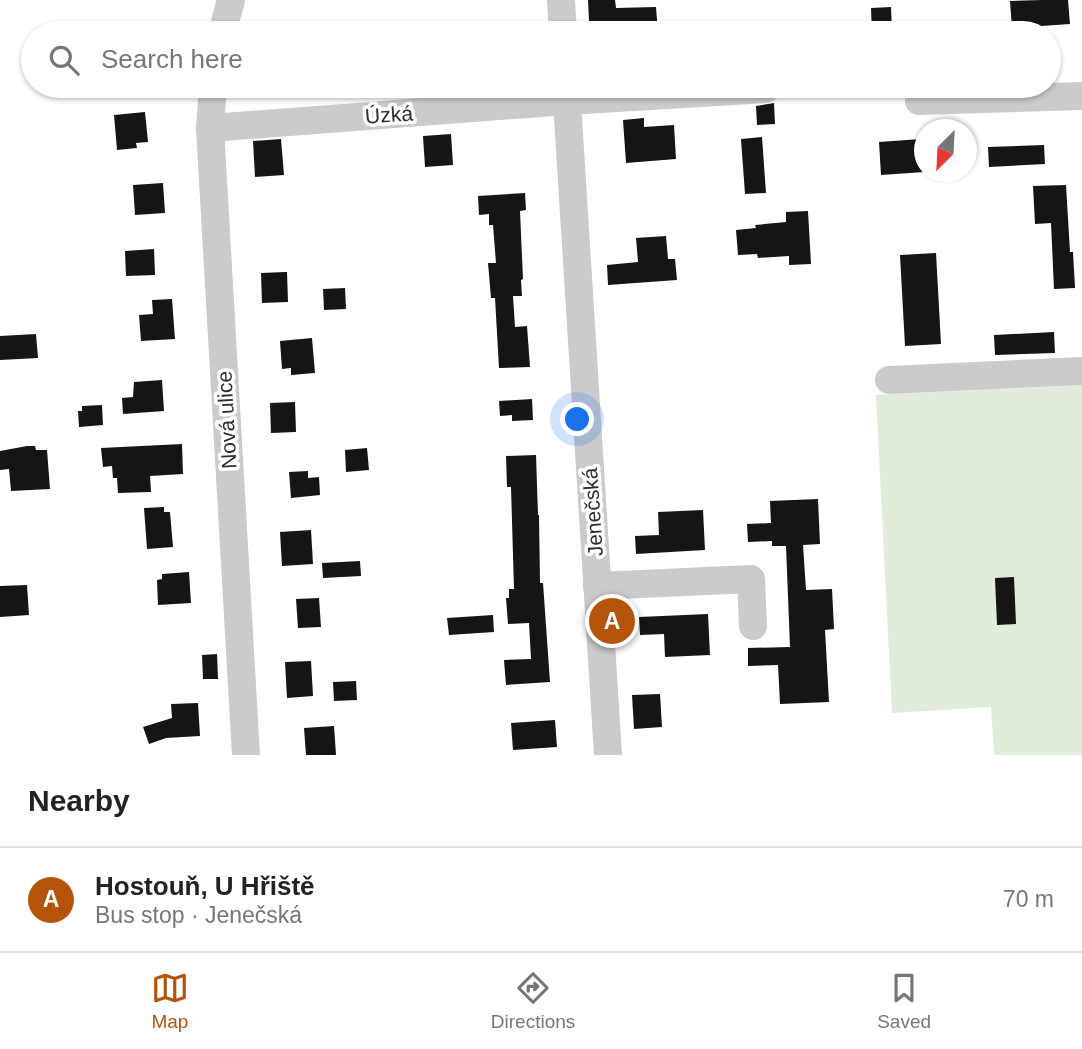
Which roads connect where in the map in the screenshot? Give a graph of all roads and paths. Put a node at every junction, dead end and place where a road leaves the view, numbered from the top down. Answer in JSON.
{"nodes":[{"id":1,"x":231,"y":0,"type":"edge"},
{"id":2,"x":561,"y":0,"type":"edge"},
{"id":3,"x":225,"y":21,"type":"edge"},
{"id":4,"x":562,"y":21,"type":"edge"},
{"id":5,"x":1082,"y":96,"type":"edge"},
{"id":6,"x":1061,"y":97,"type":"edge"},
{"id":7,"x":212,"y":98,"type":"edge"},
{"id":8,"x":516,"y":98,"type":"edge"},
{"id":9,"x":567,"y":98,"type":"edge"},
{"id":10,"x":1017,"y":98,"type":"edge"},
{"id":11,"x":919,"y":101,"type":"dead end"},
{"id":12,"x":210,"y":128,"type":"junction"},
{"id":13,"x":1082,"y":371,"type":"edge"},
{"id":14,"x":888,"y":380,"type":"dead end"},
{"id":15,"x":597,"y":586,"type":"junction"},
{"id":16,"x":753,"y":626,"type":"dead end"},
{"id":17,"x":246,"y":755,"type":"edge"},
{"id":18,"x":608,"y":755,"type":"edge"}],
"edges":[{"from":1,"to":3,"type":"street"},
{"from":2,"to":4,"type":"street"},
{"from":5,"to":6,"type":"street"},
{"from":7,"to":12,"type":"street","name":"Nová ulice"},
{"from":8,"to":12,"type":"street","name":"Úzká"},
{"from":9,"to":15,"type":"street","name":"Jenečská"},
{"from":10,"to":11,"type":"street"},
{"from":12,"to":17,"type":"street","name":"Nová ulice"},
{"from":13,"to":14,"type":"street"},
{"from":15,"to":16,"type":"street"},
{"from":15,"to":18,"type":"street","name":"Jenečská"}]}
